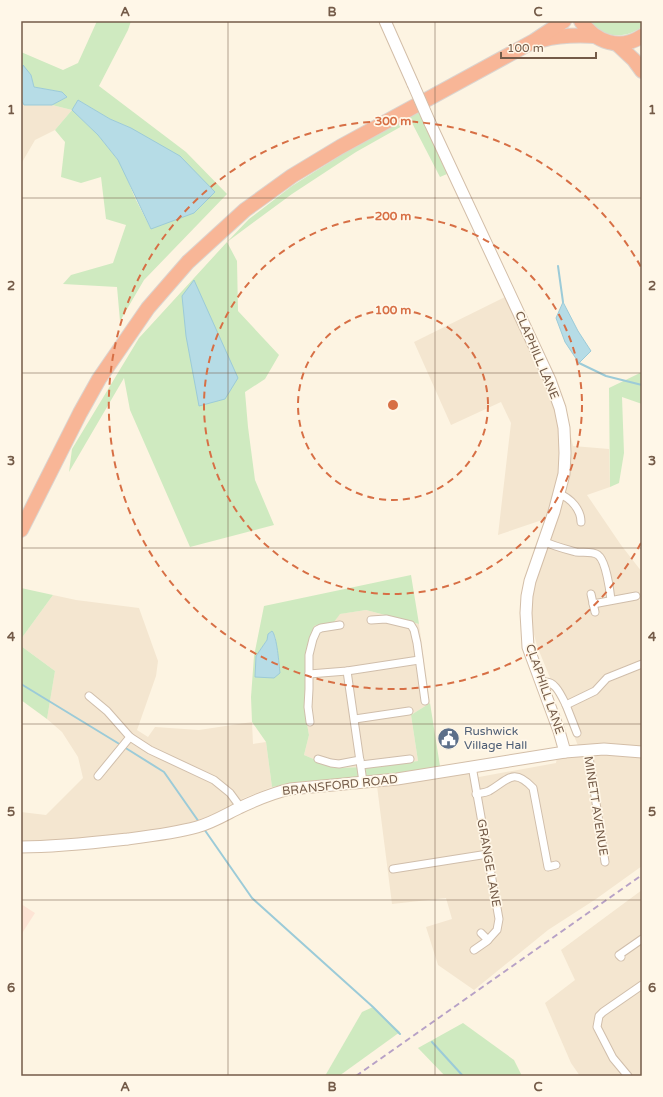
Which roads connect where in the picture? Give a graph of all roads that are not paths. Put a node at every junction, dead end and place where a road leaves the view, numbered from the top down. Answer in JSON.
{"nodes":[{"id":1,"x":385,"y":21,"type":"edge"},
{"id":2,"x":564,"y":21,"type":"edge"},
{"id":3,"x":581,"y":21,"type":"edge"},
{"id":4,"x":595,"y":36,"type":"junction"},
{"id":5,"x":642,"y":36,"type":"edge"},
{"id":6,"x":534,"y":41,"type":"junction"},
{"id":7,"x":617,"y":44,"type":"junction"},
{"id":8,"x":642,"y":71,"type":"edge"},
{"id":9,"x":559,"y":494,"type":"junction"},
{"id":10,"x":582,"y":522,"type":"dead end"},
{"id":11,"x":21,"y":530,"type":"edge"},
{"id":12,"x":543,"y":542,"type":"junction"},
{"id":13,"x":590,"y":594,"type":"dead end"},
{"id":14,"x":636,"y":596,"type":"dead end"},
{"id":15,"x":611,"y":600,"type":"junction"},
{"id":16,"x":593,"y":604,"type":"junction"},
{"id":17,"x":595,"y":612,"type":"dead end"},
{"id":18,"x":371,"y":620,"type":"dead end"},
{"id":19,"x":340,"y":625,"type":"dead end"},
{"id":20,"x":419,"y":660,"type":"junction"},
{"id":21,"x":642,"y":664,"type":"edge"},
{"id":22,"x":347,"y":671,"type":"junction"},
{"id":23,"x":309,"y":674,"type":"junction"},
{"id":24,"x":542,"y":683,"type":"junction"},
{"id":25,"x":89,"y":696,"type":"dead end"},
{"id":26,"x":425,"y":701,"type":"dead end"},
{"id":27,"x":566,"y":705,"type":"junction"},
{"id":28,"x":409,"y":711,"type":"dead end"},
{"id":29,"x":355,"y":719,"type":"junction"},
{"id":30,"x":310,"y":722,"type":"dead end"},
{"id":31,"x":578,"y":733,"type":"dead end"},
{"id":32,"x":130,"y":737,"type":"junction"},
{"id":33,"x":588,"y":750,"type":"junction"},
{"id":34,"x":565,"y":752,"type":"junction"},
{"id":35,"x":642,"y":752,"type":"edge"},
{"id":36,"x":318,"y":759,"type":"dead end"},
{"id":37,"x":410,"y":759,"type":"dead end"},
{"id":38,"x":361,"y":763,"type":"junction"},
{"id":39,"x":472,"y":766,"type":"junction"},
{"id":40,"x":98,"y":776,"type":"dead end"},
{"id":41,"x":363,"y":782,"type":"junction"},
{"id":42,"x":476,"y":794,"type":"junction"},
{"id":43,"x":241,"y":808,"type":"junction"},
{"id":44,"x":21,"y":846,"type":"edge"},
{"id":45,"x":488,"y":854,"type":"junction"},
{"id":46,"x":605,"y":862,"type":"dead end"},
{"id":47,"x":556,"y":865,"type":"dead end"},
{"id":48,"x":393,"y":869,"type":"dead end"},
{"id":49,"x":481,"y":933,"type":"dead end"},
{"id":50,"x":642,"y":939,"type":"edge"},
{"id":51,"x":488,"y":940,"type":"junction"},
{"id":52,"x":474,"y":950,"type":"dead end"},
{"id":53,"x":621,"y":957,"type":"dead end"},
{"id":54,"x":642,"y":985,"type":"edge"},
{"id":55,"x":628,"y":1076,"type":"edge"}],
"edges":[{"from":1,"to":9,"type":"street","name":"CLAPHILL LANE","bridge":true},
{"from":2,"to":6,"type":"highway"},
{"from":3,"to":4,"type":"highway"},
{"from":4,"to":6,"type":"highway"},
{"from":4,"to":7,"type":"highway"},
{"from":5,"to":7,"type":"highway"},
{"from":6,"to":11,"type":"highway"},
{"from":7,"to":8,"type":"highway"},
{"from":9,"to":10,"type":"street"},
{"from":9,"to":12,"type":"street","name":"CLAPHILL LANE"},
{"from":12,"to":15,"type":"street"},
{"from":12,"to":24,"type":"street","name":"CLAPHILL LANE"},
{"from":13,"to":16,"type":"street"},
{"from":14,"to":15,"type":"street"},
{"from":15,"to":16,"type":"street"},
{"from":16,"to":17,"type":"street"},
{"from":18,"to":20,"type":"street"},
{"from":19,"to":23,"type":"street"},
{"from":20,"to":22,"type":"street"},
{"from":20,"to":26,"type":"street"},
{"from":21,"to":27,"type":"street"},
{"from":22,"to":23,"type":"street"},
{"from":22,"to":29,"type":"street"},
{"from":23,"to":30,"type":"street"},
{"from":24,"to":27,"type":"street"},
{"from":24,"to":34,"type":"street","name":"CLAPHILL LANE"},
{"from":25,"to":32,"type":"street"},
{"from":27,"to":31,"type":"street"},
{"from":28,"to":29,"type":"street"},
{"from":29,"to":38,"type":"street"},
{"from":32,"to":40,"type":"street"},
{"from":32,"to":43,"type":"street"},
{"from":33,"to":34,"type":"street","name":"BRANSFORD ROAD"},
{"from":33,"to":35,"type":"street","name":"BRANSFORD ROAD"},
{"from":33,"to":46,"type":"street","name":"MINETT AVENUE"},
{"from":34,"to":39,"type":"street","name":"BRANSFORD ROAD"},
{"from":36,"to":38,"type":"street"},
{"from":37,"to":38,"type":"street"},
{"from":38,"to":41,"type":"street"},
{"from":39,"to":41,"type":"street","name":"BRANSFORD ROAD"},
{"from":39,"to":42,"type":"street","name":"GRANGE LANE"},
{"from":41,"to":43,"type":"street","name":"BRANSFORD ROAD"},
{"from":42,"to":45,"type":"street","name":"GRANGE LANE"},
{"from":42,"to":47,"type":"street"},
{"from":43,"to":44,"type":"street","name":"BRANSFORD ROAD"},
{"from":45,"to":48,"type":"street"},
{"from":45,"to":51,"type":"street","name":"GRANGE LANE"},
{"from":49,"to":51,"type":"street"},
{"from":50,"to":53,"type":"street"},
{"from":51,"to":52,"type":"street","name":"GRANGE LANE"},
{"from":54,"to":55,"type":"street"}]}
